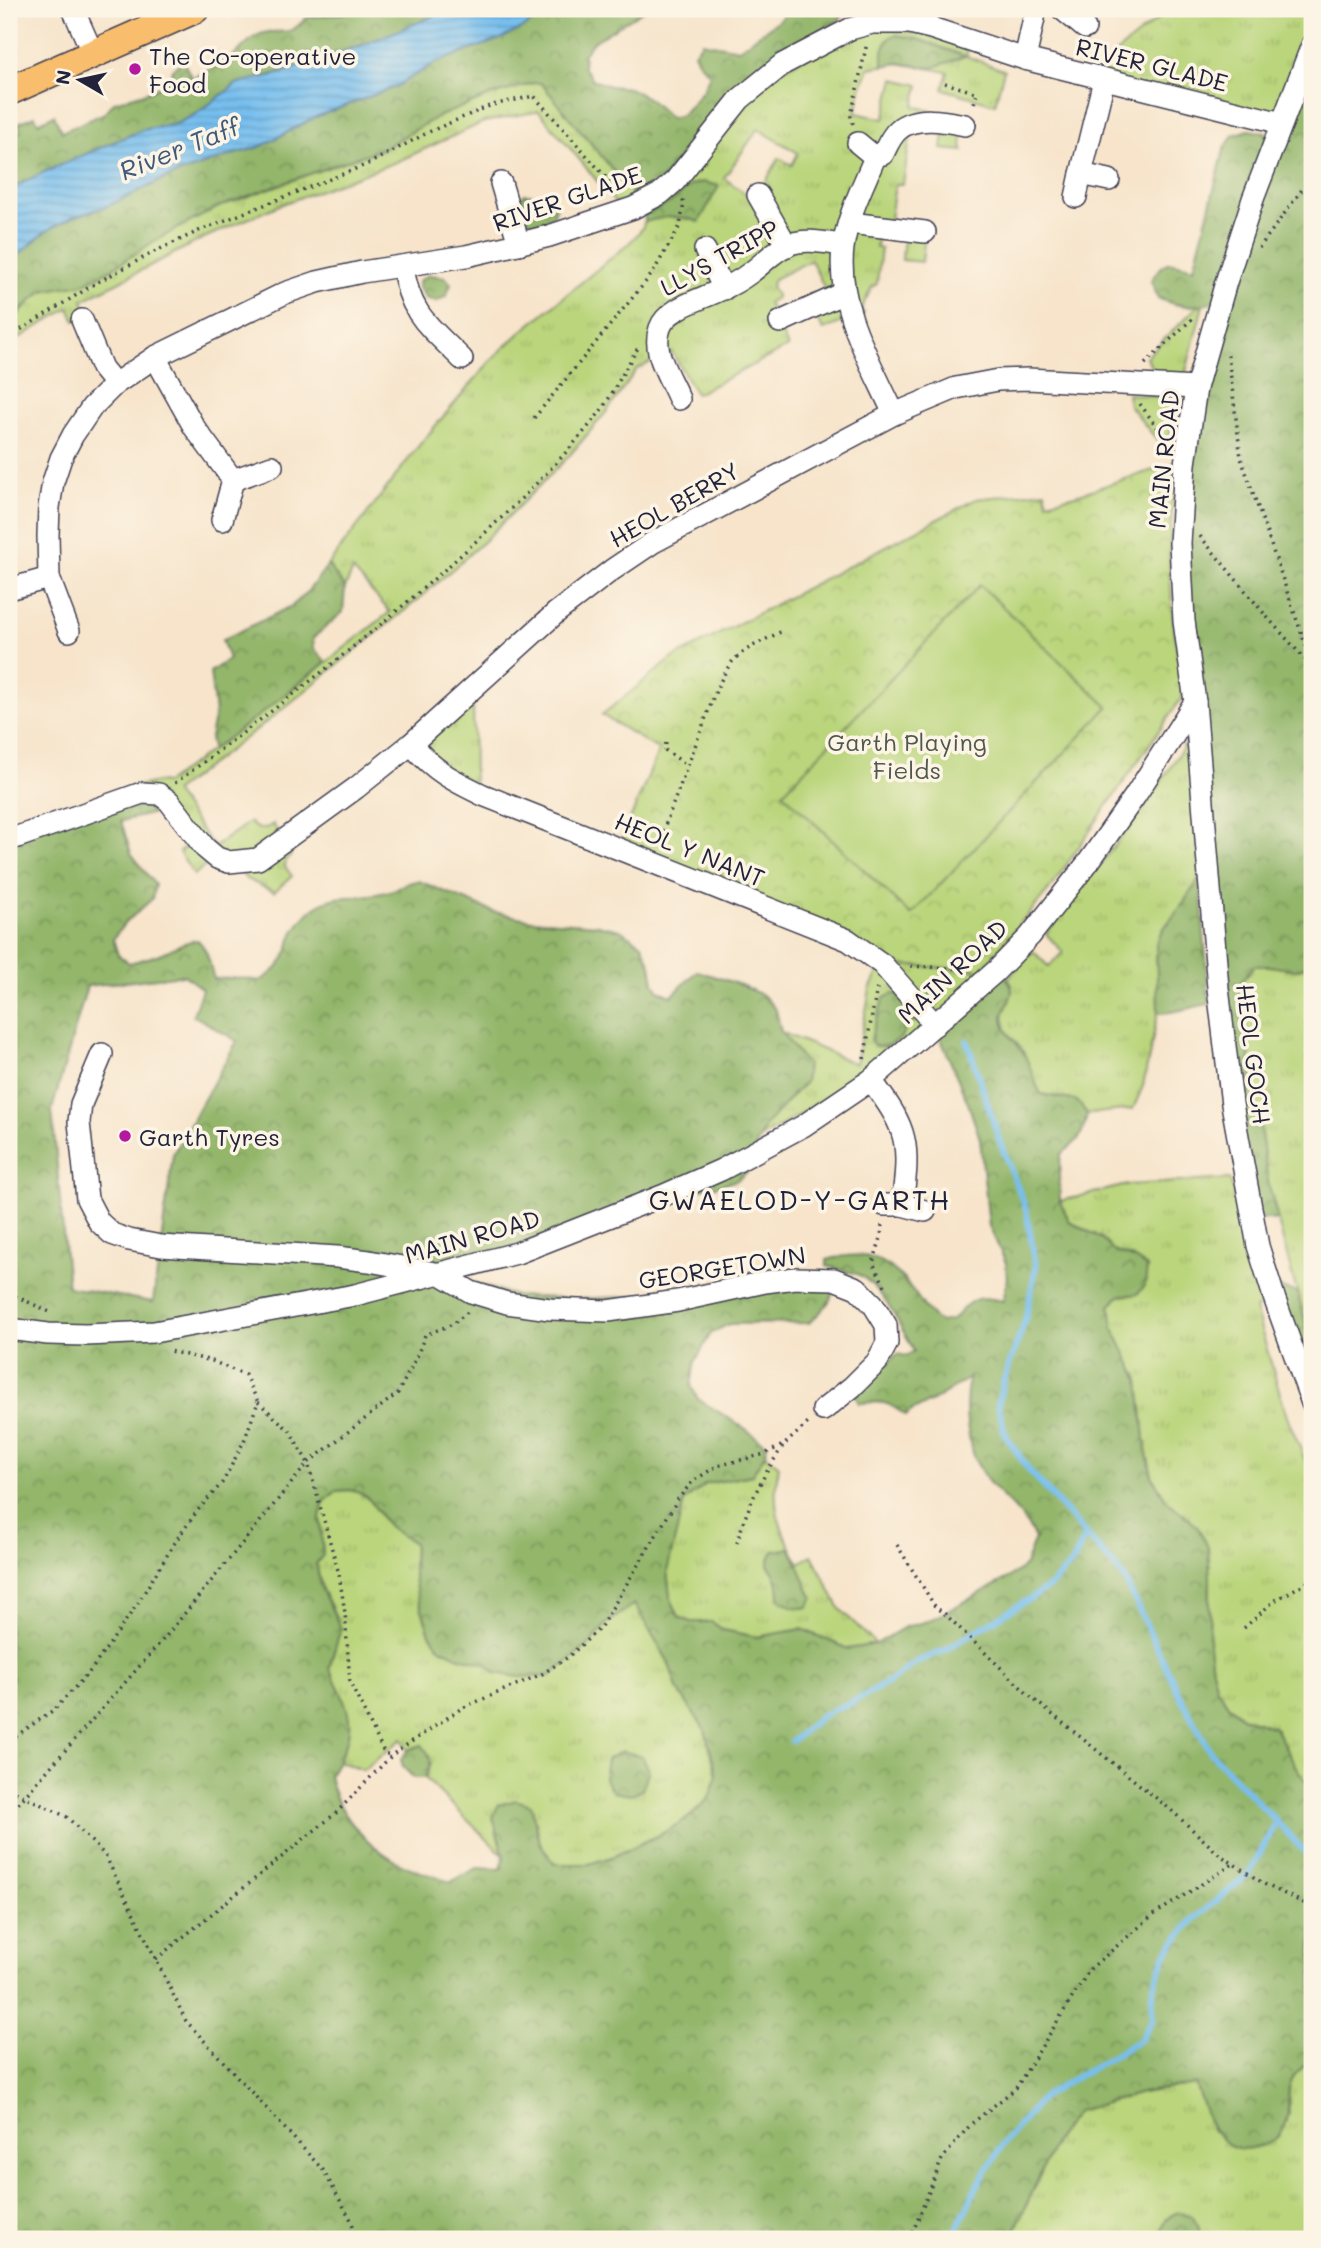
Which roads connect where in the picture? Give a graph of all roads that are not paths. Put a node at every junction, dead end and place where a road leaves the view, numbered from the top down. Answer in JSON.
{"nodes":[{"id":1,"x":73,"y":9,"type":"edge"},
{"id":2,"x":1036,"y":9,"type":"edge"},
{"id":3,"x":1062,"y":9,"type":"edge"},
{"id":4,"x":177,"y":13,"type":"edge"},
{"id":5,"x":865,"y":19,"type":"edge"},
{"id":6,"x":1085,"y":28,"type":"dead end"},
{"id":7,"x":1312,"y":45,"type":"edge"},
{"id":8,"x":93,"y":54,"type":"junction"},
{"id":9,"x":1025,"y":59,"type":"junction"},
{"id":10,"x":1104,"y":80,"type":"junction"},
{"id":11,"x":9,"y":91,"type":"edge"},
{"id":12,"x":1282,"y":123,"type":"junction"},
{"id":13,"x":965,"y":125,"type":"road end"},
{"id":14,"x":1081,"y":174,"type":"junction"},
{"id":15,"x":1109,"y":180,"type":"dead end"},
{"id":16,"x":501,"y":183,"type":"dead end"},
{"id":17,"x":758,"y":194,"type":"dead end"},
{"id":18,"x":1076,"y":197,"type":"dead end"},
{"id":19,"x":850,"y":223,"type":"junction"},
{"id":20,"x":925,"y":232,"type":"dead end"},
{"id":21,"x":519,"y":244,"type":"junction"},
{"id":22,"x":843,"y":245,"type":"junction"},
{"id":23,"x":787,"y":246,"type":"junction"},
{"id":24,"x":705,"y":250,"type":"dead end"},
{"id":25,"x":403,"y":266,"type":"junction"},
{"id":26,"x":724,"y":289,"type":"junction"},
{"id":27,"x":844,"y":293,"type":"junction"},
{"id":28,"x":82,"y":320,"type":"dead end"},
{"id":29,"x":780,"y":322,"type":"dead end"},
{"id":30,"x":155,"y":357,"type":"junction"},
{"id":31,"x":461,"y":359,"type":"dead end"},
{"id":32,"x":115,"y":384,"type":"junction"},
{"id":33,"x":1196,"y":388,"type":"junction"},
{"id":34,"x":680,"y":398,"type":"dead end"},
{"id":35,"x":894,"y":414,"type":"junction"},
{"id":36,"x":272,"y":466,"type":"dead end"},
{"id":37,"x":233,"y":480,"type":"junction"},
{"id":38,"x":222,"y":520,"type":"dead end"},
{"id":39,"x":49,"y":578,"type":"junction"},
{"id":40,"x":9,"y":589,"type":"edge"},
{"id":41,"x":69,"y":631,"type":"dead end"},
{"id":42,"x":1195,"y":702,"type":"junction"},
{"id":43,"x":411,"y":744,"type":"junction"},
{"id":44,"x":9,"y":840,"type":"edge"},
{"id":45,"x":935,"y":1025,"type":"junction"},
{"id":46,"x":102,"y":1054,"type":"dead end"},
{"id":47,"x":871,"y":1080,"type":"junction"},
{"id":48,"x":925,"y":1211,"type":"dead end"},
{"id":49,"x":441,"y":1274,"type":"junction"},
{"id":50,"x":9,"y":1329,"type":"edge"},
{"id":51,"x":1312,"y":1403,"type":"edge"},
{"id":52,"x":823,"y":1410,"type":"road end"}],
"edges":[{"from":1,"to":8,"type":"street"},
{"from":2,"to":9,"type":"street"},
{"from":3,"to":6,"type":"street"},
{"from":4,"to":8,"type":"main road"},
{"from":5,"to":9,"type":"street","name":"RIVER GLADE"},
{"from":5,"to":21,"type":"street","name":"RIVER GLADE"},
{"from":7,"to":12,"type":"street","name":"MAIN ROAD"},
{"from":8,"to":11,"type":"main road"},
{"from":9,"to":10,"type":"street","name":"RIVER GLADE"},
{"from":10,"to":12,"type":"street","name":"RIVER GLADE"},
{"from":10,"to":14,"type":"street"},
{"from":12,"to":33,"type":"street","name":"MAIN ROAD"},
{"from":13,"to":19,"type":"street"},
{"from":14,"to":15,"type":"street"},
{"from":14,"to":18,"type":"street"},
{"from":16,"to":21,"type":"street"},
{"from":17,"to":23,"type":"street"},
{"from":19,"to":20,"type":"street"},
{"from":19,"to":22,"type":"street"},
{"from":21,"to":25,"type":"street","name":"RIVER GLADE"},
{"from":22,"to":23,"type":"street","name":"LLYS TRIPP"},
{"from":22,"to":27,"type":"street"},
{"from":23,"to":26,"type":"street","name":"LLYS TRIPP"},
{"from":24,"to":26,"type":"street"},
{"from":25,"to":30,"type":"street","name":"RIVER GLADE"},
{"from":25,"to":31,"type":"street"},
{"from":26,"to":34,"type":"street","name":"LLYS TRIPP"},
{"from":27,"to":29,"type":"street"},
{"from":27,"to":35,"type":"street"},
{"from":28,"to":32,"type":"street"},
{"from":30,"to":32,"type":"street","name":"RIVER GLADE"},
{"from":30,"to":37,"type":"street"},
{"from":32,"to":39,"type":"street","name":"RIVER GLADE"},
{"from":33,"to":35,"type":"street","name":"HEOL BERRY"},
{"from":33,"to":42,"type":"street","name":"MAIN ROAD"},
{"from":35,"to":43,"type":"street","name":"HEOL BERRY"},
{"from":36,"to":37,"type":"street"},
{"from":37,"to":38,"type":"street"},
{"from":39,"to":40,"type":"street"},
{"from":39,"to":41,"type":"street","name":"RIVER GLADE"},
{"from":42,"to":45,"type":"street","name":"MAIN ROAD"},
{"from":42,"to":51,"type":"street","name":"HEOL GOCH"},
{"from":43,"to":44,"type":"street","name":"HEOL BERRY"},
{"from":43,"to":45,"type":"street","name":"HEOL Y NANT"},
{"from":45,"to":47,"type":"street","name":"MAIN ROAD"},
{"from":46,"to":49,"type":"street"},
{"from":47,"to":48,"type":"street"},
{"from":47,"to":49,"type":"street","name":"MAIN ROAD"},
{"from":49,"to":50,"type":"street","name":"MAIN ROAD"},
{"from":49,"to":52,"type":"street","name":"GEORGETOWN"}]}
